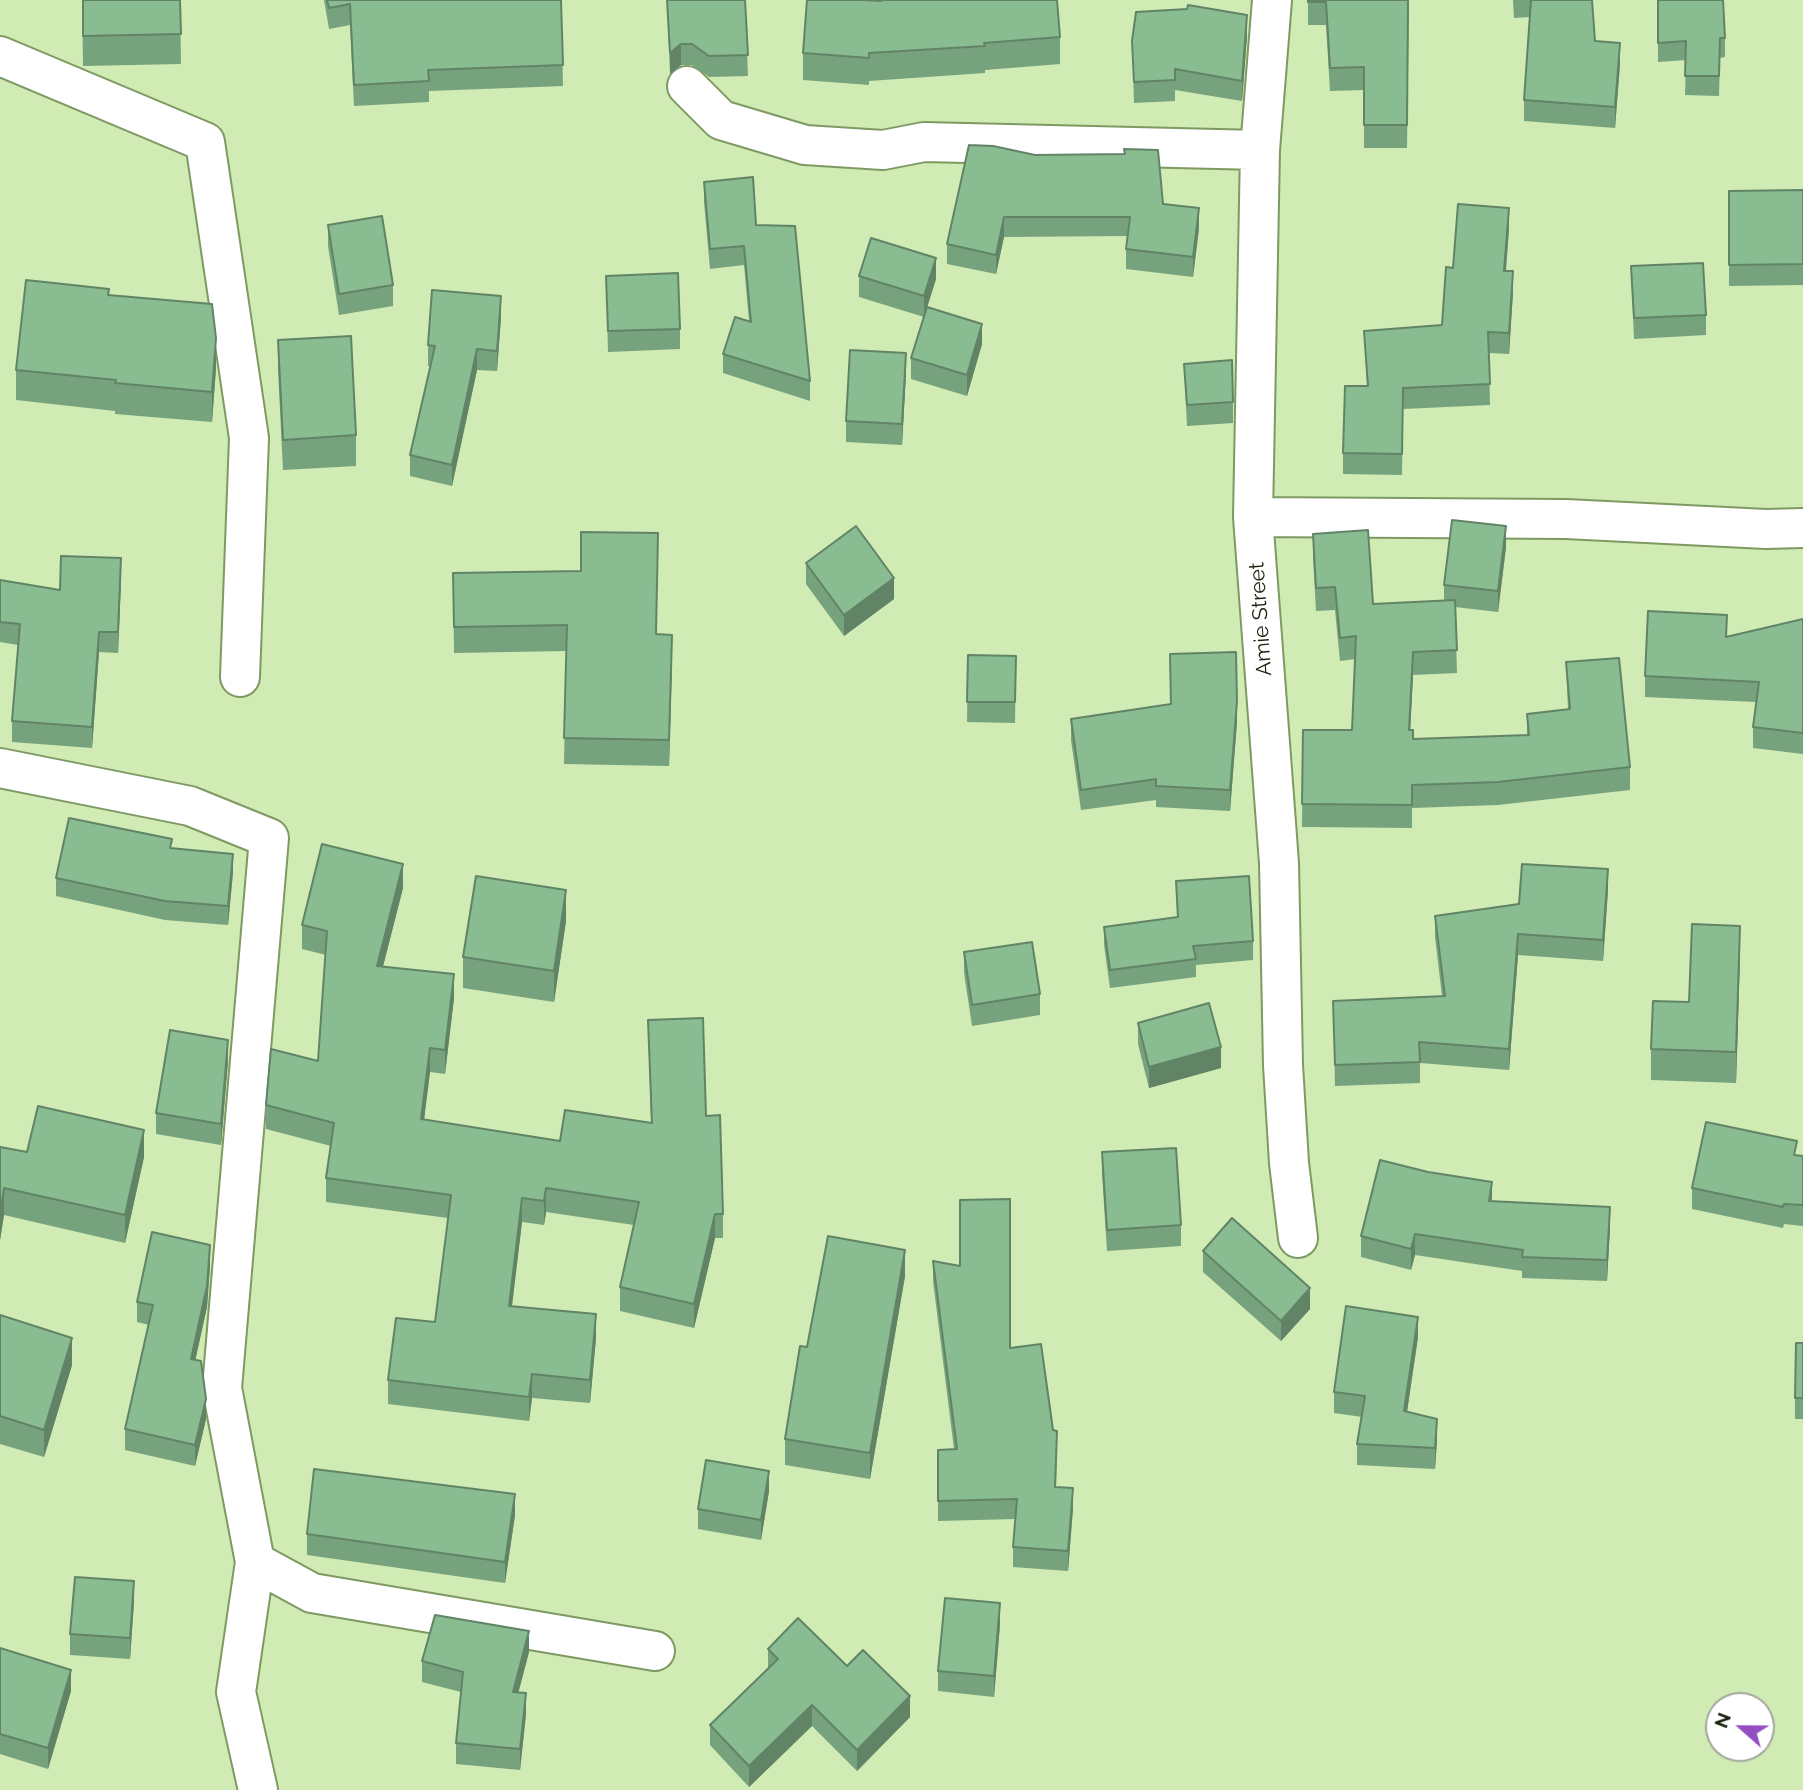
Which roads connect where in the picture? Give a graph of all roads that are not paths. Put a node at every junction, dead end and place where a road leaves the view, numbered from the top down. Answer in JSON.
{"nodes":[{"id":1,"x":1272,"y":0,"type":"edge"},
{"id":2,"x":0,"y":57,"type":"edge"},
{"id":3,"x":687,"y":86,"type":"dead end"},
{"id":4,"x":1261,"y":150,"type":"junction"},
{"id":5,"x":1253,"y":517,"type":"junction"},
{"id":6,"x":1803,"y":528,"type":"edge"},
{"id":7,"x":240,"y":677,"type":"dead end"},
{"id":8,"x":0,"y":768,"type":"edge"},
{"id":9,"x":1298,"y":1238,"type":"dead end"},
{"id":10,"x":255,"y":1562,"type":"junction"},
{"id":11,"x":655,"y":1651,"type":"dead end"},
{"id":12,"x":258,"y":1790,"type":"edge"}],
"edges":[{"from":1,"to":4,"type":"street","name":"Amie Street"},
{"from":2,"to":7,"type":"street"},
{"from":3,"to":4,"type":"street"},
{"from":4,"to":5,"type":"street","name":"Amie Street"},
{"from":5,"to":6,"type":"street"},
{"from":5,"to":9,"type":"street","name":"Amie Street"},
{"from":8,"to":10,"type":"street"},
{"from":10,"to":11,"type":"street"},
{"from":10,"to":12,"type":"street"}]}
